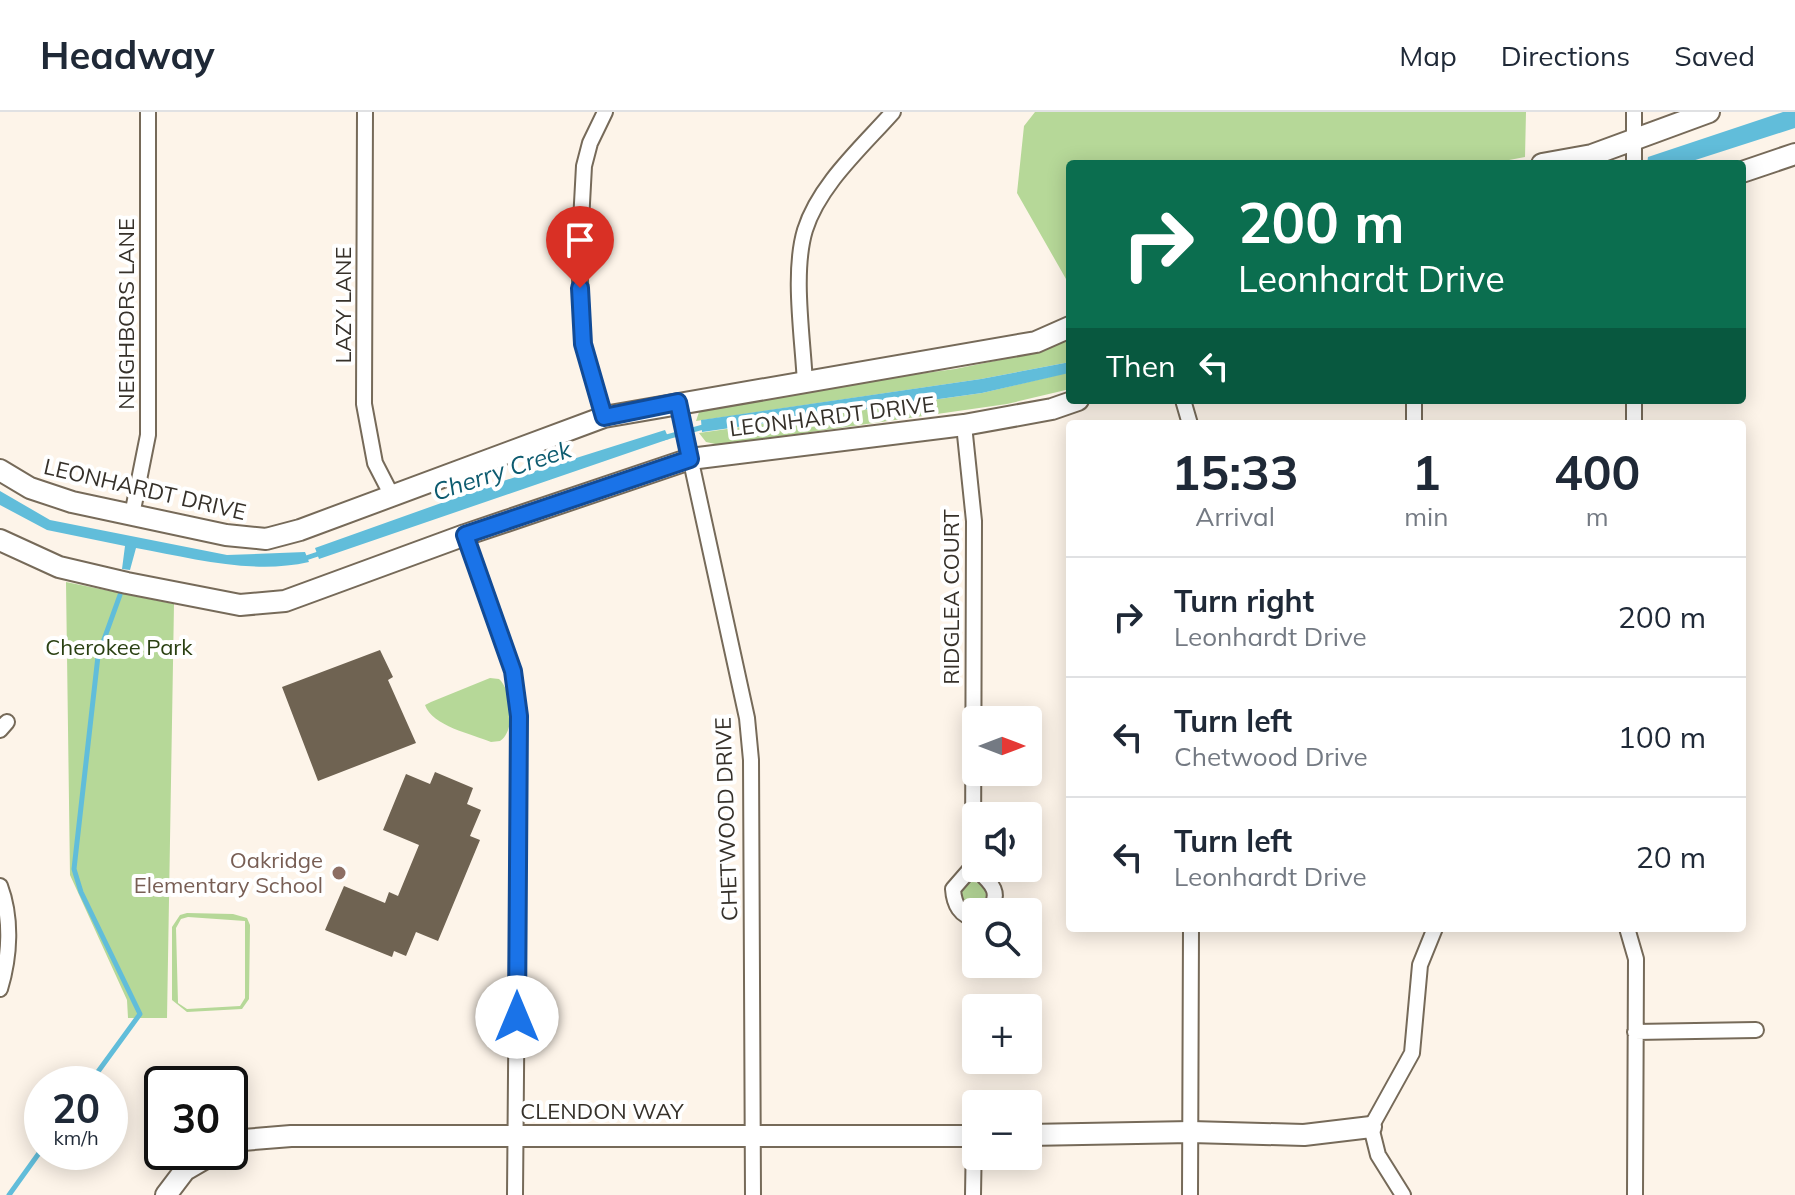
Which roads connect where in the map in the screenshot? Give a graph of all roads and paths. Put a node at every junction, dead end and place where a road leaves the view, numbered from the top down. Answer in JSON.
{"nodes":[{"id":1,"x":148,"y":112,"type":"edge"},
{"id":2,"x":365,"y":112,"type":"edge"},
{"id":3,"x":605,"y":112,"type":"edge"},
{"id":4,"x":893,"y":112,"type":"edge"},
{"id":5,"x":1634,"y":112,"type":"edge"},
{"id":6,"x":1709,"y":112,"type":"edge"},
{"id":7,"x":1634,"y":154,"type":"edge"},
{"id":8,"x":1795,"y":154,"type":"edge"},
{"id":9,"x":1564,"y":160,"type":"edge"},
{"id":10,"x":1746,"y":171,"type":"edge"},
{"id":11,"x":1066,"y":329,"type":"edge"},
{"id":12,"x":805,"y":384,"type":"junction"},
{"id":13,"x":1066,"y":404,"type":"edge"},
{"id":14,"x":680,"y":411,"type":"junction"},
{"id":15,"x":604,"y":417,"type":"junction"},
{"id":16,"x":964,"y":425,"type":"junction"},
{"id":17,"x":688,"y":450,"type":"junction"},
{"id":18,"x":0,"y":470,"type":"edge"},
{"id":19,"x":391,"y":494,"type":"junction"},
{"id":20,"x":132,"y":515,"type":"junction"},
{"id":21,"x":465,"y":535,"type":"junction"},
{"id":22,"x":0,"y":540,"type":"edge"},
{"id":23,"x":973,"y":802,"type":"edge"},
{"id":24,"x":962,"y":879,"type":"edge"},
{"id":25,"x":0,"y":886,"type":"edge"},
{"id":26,"x":962,"y":912,"type":"edge"},
{"id":27,"x":1191,"y":932,"type":"edge"},
{"id":28,"x":1433,"y":932,"type":"edge"},
{"id":29,"x":1628,"y":932,"type":"edge"},
{"id":30,"x":0,"y":989,"type":"edge"},
{"id":31,"x":1756,"y":1030,"type":"dead end"},
{"id":32,"x":1635,"y":1032,"type":"junction"},
{"id":33,"x":1371,"y":1127,"type":"junction"},
{"id":34,"x":1191,"y":1132,"type":"junction"},
{"id":35,"x":516,"y":1135,"type":"junction"},
{"id":36,"x":1042,"y":1135,"type":"edge"},
{"id":37,"x":753,"y":1136,"type":"junction"},
{"id":38,"x":962,"y":1136,"type":"edge"},
{"id":39,"x":248,"y":1140,"type":"edge"},
{"id":40,"x":185,"y":1170,"type":"edge"},
{"id":41,"x":974,"y":1170,"type":"edge"},
{"id":42,"x":166,"y":1195,"type":"edge"},
{"id":43,"x":515,"y":1195,"type":"edge"},
{"id":44,"x":753,"y":1195,"type":"edge"},
{"id":45,"x":973,"y":1195,"type":"edge"},
{"id":46,"x":1190,"y":1195,"type":"edge"},
{"id":47,"x":1403,"y":1195,"type":"edge"},
{"id":48,"x":1635,"y":1195,"type":"edge"}],
"edges":[{"from":1,"to":20,"type":"street","name":"NEIGHBORS LANE"},
{"from":2,"to":19,"type":"street","name":"LAZY LANE"},
{"from":3,"to":15,"type":"street"},
{"from":4,"to":12,"type":"street"},
{"from":5,"to":7,"type":"street"},
{"from":6,"to":7,"type":"street"},
{"from":7,"to":9,"type":"street"},
{"from":8,"to":10,"type":"street"},
{"from":11,"to":12,"type":"street","name":"LEONHARDT DRIVE"},
{"from":12,"to":14,"type":"street","name":"LEONHARDT DRIVE"},
{"from":13,"to":16,"type":"street","name":"LEONHARDT DRIVE"},
{"from":14,"to":15,"type":"street","name":"LEONHARDT DRIVE"},
{"from":14,"to":17,"type":"street","name":"CHETWOOD DRIVE"},
{"from":15,"to":19,"type":"street","name":"LEONHARDT DRIVE"},
{"from":16,"to":17,"type":"street","name":"LEONHARDT DRIVE"},
{"from":16,"to":23,"type":"street","name":"RIDGLEA COURT"},
{"from":17,"to":21,"type":"street","name":"LEONHARDT DRIVE"},
{"from":17,"to":37,"type":"street","name":"CHETWOOD DRIVE"},
{"from":18,"to":20,"type":"street","name":"LEONHARDT DRIVE"},
{"from":19,"to":20,"type":"street","name":"LEONHARDT DRIVE"},
{"from":21,"to":22,"type":"street","name":"LEONHARDT DRIVE"},
{"from":21,"to":35,"type":"street"},
{"from":24,"to":26,"type":"street"},
{"from":25,"to":30,"type":"street"},
{"from":27,"to":34,"type":"street"},
{"from":28,"to":33,"type":"street"},
{"from":29,"to":32,"type":"street"},
{"from":31,"to":32,"type":"street"},
{"from":32,"to":48,"type":"street"},
{"from":33,"to":34,"type":"street"},
{"from":33,"to":47,"type":"street"},
{"from":34,"to":36,"type":"street"},
{"from":34,"to":46,"type":"street"},
{"from":35,"to":37,"type":"street","name":"CLENDON WAY"},
{"from":35,"to":39,"type":"street","name":"CLENDON WAY"},
{"from":35,"to":43,"type":"street"},
{"from":37,"to":38,"type":"street","name":"CLENDON WAY"},
{"from":37,"to":44,"type":"street","name":"CHETWOOD DRIVE"},
{"from":40,"to":42,"type":"street"},
{"from":41,"to":45,"type":"street"}]}
